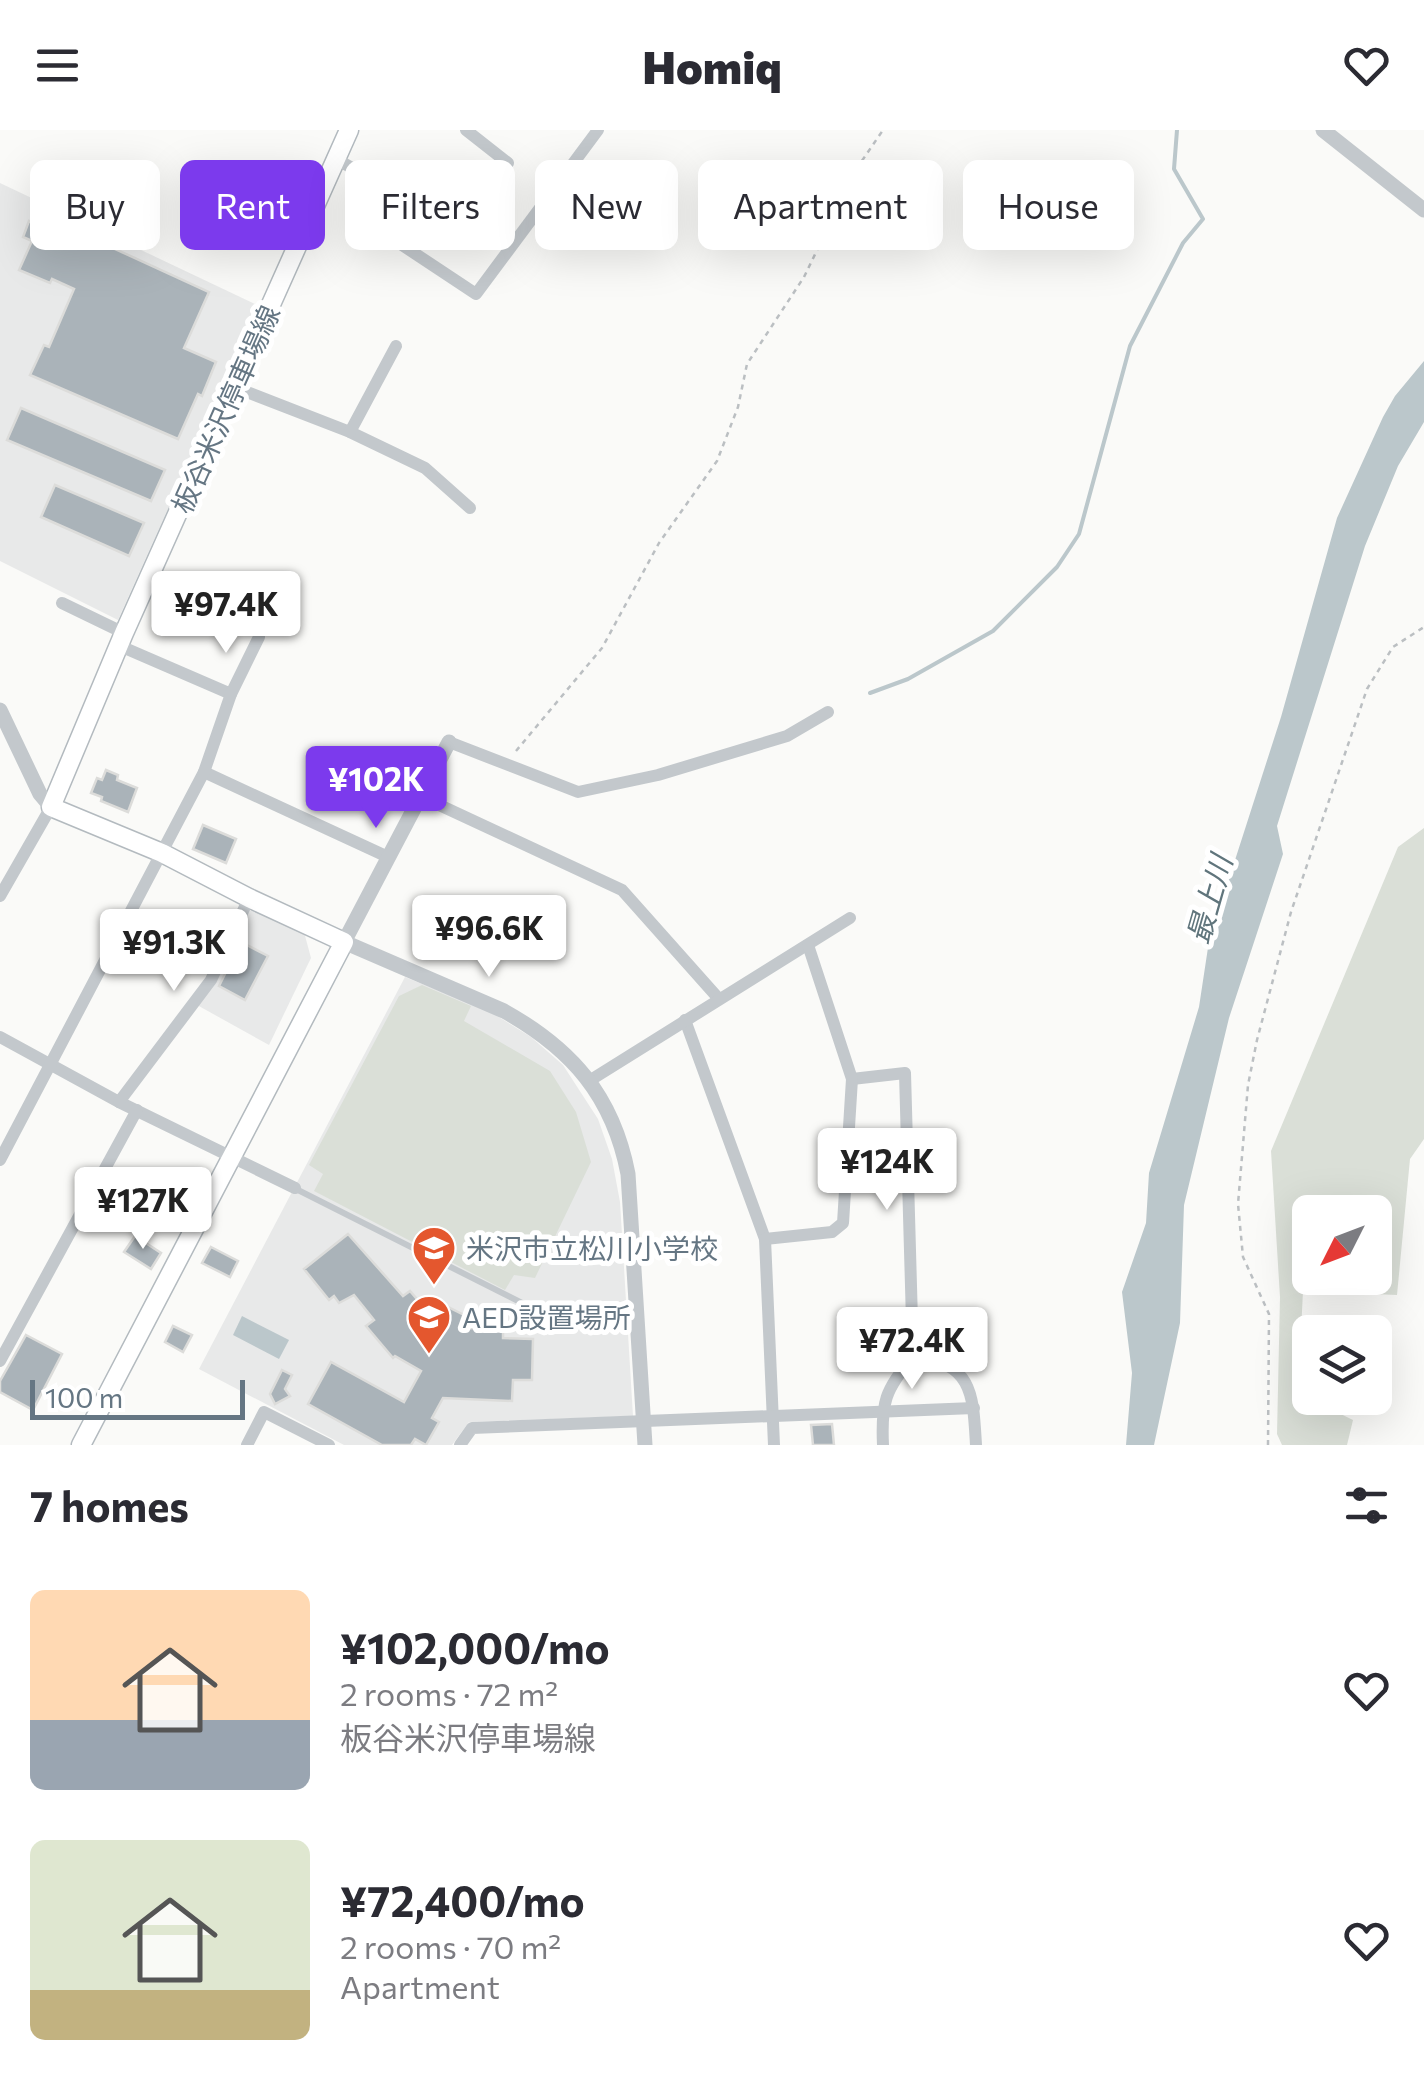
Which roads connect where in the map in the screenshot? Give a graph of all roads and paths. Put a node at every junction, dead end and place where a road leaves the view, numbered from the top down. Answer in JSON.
{"nodes":[{"id":1,"x":349,"y":130,"type":"edge"},
{"id":2,"x":466,"y":130,"type":"edge"},
{"id":3,"x":598,"y":130,"type":"edge"},
{"id":4,"x":883,"y":130,"type":"edge"},
{"id":5,"x":1323,"y":130,"type":"edge"},
{"id":6,"x":336,"y":159,"type":"junction"},
{"id":7,"x":504,"y":160,"type":"edge"},
{"id":8,"x":1423,"y":210,"type":"edge"},
{"id":9,"x":396,"y":346,"type":"dead end"},
{"id":10,"x":234,"y":386,"type":"junction"},
{"id":11,"x":350,"y":432,"type":"junction"},
{"id":12,"x":470,"y":508,"type":"dead end"},
{"id":13,"x":62,"y":603,"type":"dead end"},
{"id":14,"x":1424,"y":627,"type":"edge"},
{"id":15,"x":259,"y":637,"type":"dead end"},
{"id":16,"x":122,"y":640,"type":"junction"},
{"id":17,"x":231,"y":694,"type":"junction"},
{"id":18,"x":0,"y":710,"type":"edge"},
{"id":19,"x":828,"y":712,"type":"dead end"},
{"id":20,"x":449,"y":742,"type":"joint"},
{"id":21,"x":506,"y":764,"type":"junction"},
{"id":22,"x":204,"y":772,"type":"junction"},
{"id":23,"x":420,"y":796,"type":"junction"},
{"id":24,"x":51,"y":807,"type":"junction"},
{"id":25,"x":162,"y":853,"type":"junction"},
{"id":26,"x":388,"y":857,"type":"junction"},
{"id":27,"x":0,"y":896,"type":"edge"},
{"id":28,"x":249,"y":898,"type":"junction"},
{"id":29,"x":850,"y":918,"type":"dead end"},
{"id":30,"x":344,"y":942,"type":"junction"},
{"id":31,"x":808,"y":944,"type":"junction"},
{"id":32,"x":720,"y":999,"type":"junction"},
{"id":33,"x":685,"y":1020,"type":"junction"},
{"id":34,"x":0,"y":1036,"type":"edge"},
{"id":35,"x":52,"y":1065,"type":"junction"},
{"id":36,"x":852,"y":1079,"type":"junction"},
{"id":37,"x":590,"y":1081,"type":"junction"},
{"id":38,"x":120,"y":1102,"type":"junction"},
{"id":39,"x":137,"y":1110,"type":"junction"},
{"id":40,"x":232,"y":1156,"type":"junction"},
{"id":41,"x":0,"y":1160,"type":"edge"},
{"id":42,"x":295,"y":1188,"type":"joint"},
{"id":43,"x":765,"y":1239,"type":"junction"},
{"id":44,"x":637,"y":1322,"type":"junction"},
{"id":45,"x":912,"y":1357,"type":"junction"},
{"id":46,"x":0,"y":1361,"type":"edge"},
{"id":47,"x":974,"y":1408,"type":"junction"},
{"id":48,"x":881,"y":1413,"type":"junction"},
{"id":49,"x":773,"y":1414,"type":"junction"},
{"id":50,"x":644,"y":1422,"type":"junction"},
{"id":51,"x":81,"y":1445,"type":"edge"},
{"id":52,"x":247,"y":1445,"type":"edge"},
{"id":53,"x":328,"y":1445,"type":"edge"},
{"id":54,"x":460,"y":1445,"type":"edge"},
{"id":55,"x":646,"y":1445,"type":"edge"},
{"id":56,"x":774,"y":1445,"type":"edge"},
{"id":57,"x":883,"y":1445,"type":"edge"},
{"id":58,"x":976,"y":1445,"type":"edge"},
{"id":59,"x":1268,"y":1445,"type":"edge"}],
"edges":[{"from":1,"to":6,"type":"main road","name":"板谷米沢停車場線"},
{"from":2,"to":7,"type":"street"},
{"from":3,"to":6,"type":"street"},
{"from":4,"to":21,"type":"path"},
{"from":5,"to":8,"type":"street"},
{"from":6,"to":10,"type":"main road","name":"板谷米沢停車場線"},
{"from":9,"to":11,"type":"street"},
{"from":10,"to":11,"type":"street"},
{"from":10,"to":16,"type":"main road","name":"板谷米沢停車場線"},
{"from":11,"to":12,"type":"street"},
{"from":13,"to":16,"type":"street"},
{"from":14,"to":59,"type":"path"},
{"from":15,"to":17,"type":"street"},
{"from":16,"to":17,"type":"street"},
{"from":16,"to":24,"type":"main road","name":"板谷米沢停車場線"},
{"from":17,"to":22,"type":"street"},
{"from":18,"to":24,"type":"street"},
{"from":19,"to":21,"type":"street"},
{"from":20,"to":21,"type":"street"},
{"from":20,"to":23,"type":"street"},
{"from":22,"to":25,"type":"street"},
{"from":22,"to":26,"type":"street"},
{"from":23,"to":26,"type":"street"},
{"from":23,"to":32,"type":"street"},
{"from":24,"to":25,"type":"main road"},
{"from":24,"to":27,"type":"street"},
{"from":25,"to":28,"type":"main road"},
{"from":25,"to":35,"type":"street"},
{"from":26,"to":30,"type":"street"},
{"from":28,"to":30,"type":"main road"},
{"from":28,"to":38,"type":"street"},
{"from":29,"to":31,"type":"street"},
{"from":30,"to":37,"type":"street"},
{"from":30,"to":40,"type":"main road"},
{"from":31,"to":32,"type":"street"},
{"from":31,"to":36,"type":"street"},
{"from":32,"to":33,"type":"street"},
{"from":33,"to":37,"type":"street"},
{"from":33,"to":43,"type":"street"},
{"from":34,"to":35,"type":"street"},
{"from":35,"to":38,"type":"street"},
{"from":35,"to":41,"type":"street"},
{"from":36,"to":43,"type":"street"},
{"from":36,"to":45,"type":"street"},
{"from":37,"to":44,"type":"street"},
{"from":38,"to":39,"type":"street"},
{"from":39,"to":40,"type":"street"},
{"from":39,"to":46,"type":"street"},
{"from":40,"to":42,"type":"street"},
{"from":40,"to":51,"type":"main road"},
{"from":42,"to":44,"type":"lane"},
{"from":43,"to":49,"type":"street"},
{"from":44,"to":50,"type":"street"},
{"from":45,"to":47,"type":"street"},
{"from":45,"to":48,"type":"street"},
{"from":47,"to":48,"type":"street"},
{"from":47,"to":58,"type":"street"},
{"from":48,"to":49,"type":"street"},
{"from":48,"to":57,"type":"street"},
{"from":49,"to":50,"type":"street"},
{"from":49,"to":56,"type":"street"},
{"from":50,"to":54,"type":"street"},
{"from":50,"to":55,"type":"street"},
{"from":52,"to":53,"type":"street"}]}
